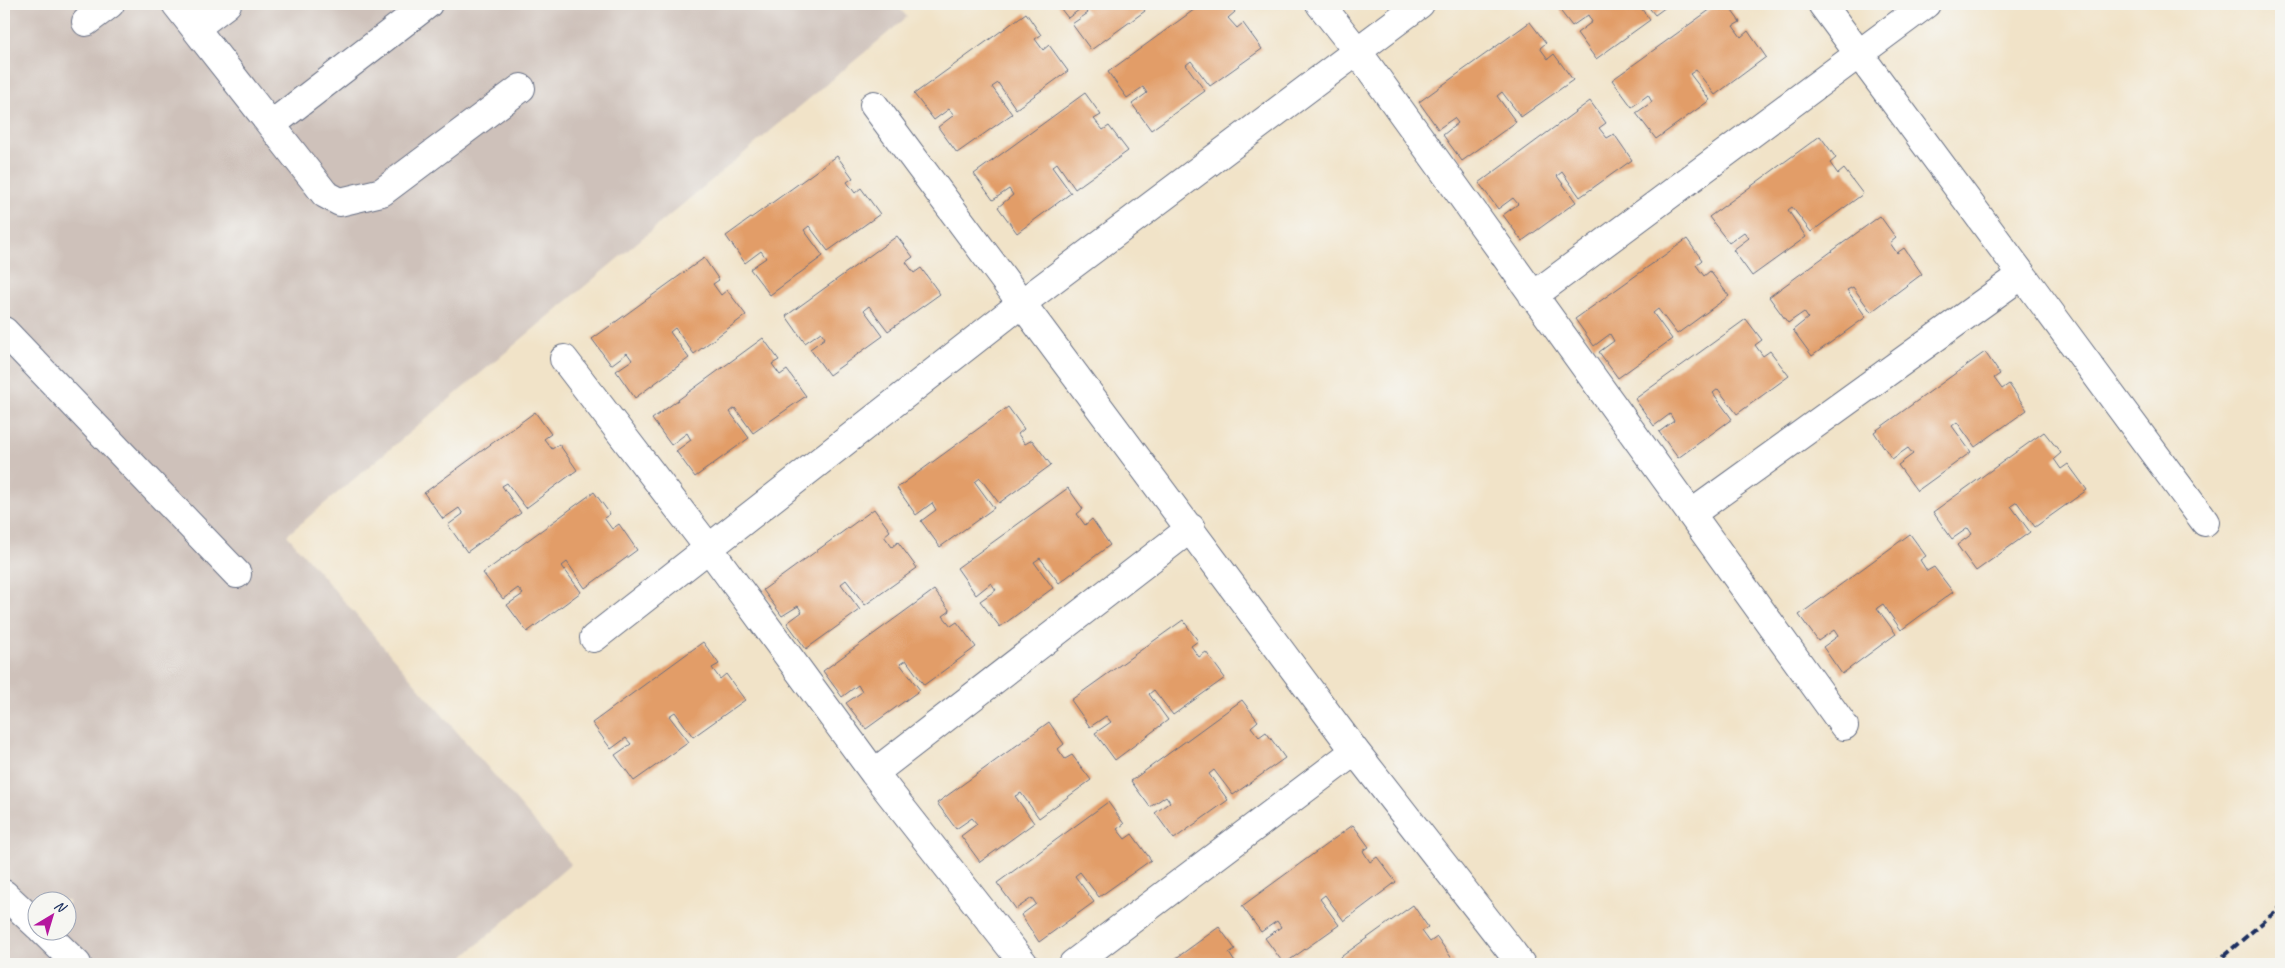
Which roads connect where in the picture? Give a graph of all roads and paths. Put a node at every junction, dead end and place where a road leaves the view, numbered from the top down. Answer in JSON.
{"nodes":[{"id":1,"x":110,"y":4,"type":"edge"},
{"id":2,"x":176,"y":4,"type":"edge"},
{"id":3,"x":227,"y":4,"type":"edge"},
{"id":4,"x":428,"y":4,"type":"edge"},
{"id":5,"x":1320,"y":4,"type":"edge"},
{"id":6,"x":1420,"y":4,"type":"edge"},
{"id":7,"x":1822,"y":4,"type":"edge"},
{"id":8,"x":1926,"y":4,"type":"edge"},
{"id":9,"x":86,"y":22,"type":"dead end"},
{"id":10,"x":195,"y":28,"type":"junction"},
{"id":11,"x":1358,"y":52,"type":"junction"},
{"id":12,"x":1860,"y":55,"type":"junction"},
{"id":13,"x":521,"y":88,"type":"dead end"},
{"id":14,"x":874,"y":105,"type":"dead end"},
{"id":15,"x":271,"y":125,"type":"junction"},
{"id":16,"x":2022,"y":275,"type":"junction"},
{"id":17,"x":1533,"y":296,"type":"junction"},
{"id":18,"x":1022,"y":303,"type":"junction"},
{"id":19,"x":4,"y":331,"type":"edge"},
{"id":20,"x":564,"y":359,"type":"dead end"},
{"id":21,"x":1691,"y":514,"type":"junction"},
{"id":22,"x":2205,"y":522,"type":"dead end"},
{"id":23,"x":1191,"y":528,"type":"junction"},
{"id":24,"x":708,"y":547,"type":"junction"},
{"id":25,"x":237,"y":574,"type":"dead end"},
{"id":26,"x":594,"y":638,"type":"dead end"},
{"id":27,"x":1844,"y":726,"type":"dead end"},
{"id":28,"x":1355,"y":751,"type":"junction"},
{"id":29,"x":874,"y":773,"type":"junction"},
{"id":30,"x":4,"y":894,"type":"edge"},
{"id":31,"x":28,"y":917,"type":"edge"},
{"id":32,"x":53,"y":940,"type":"edge"},
{"id":33,"x":78,"y":964,"type":"edge"},
{"id":34,"x":1024,"y":964,"type":"edge"},
{"id":35,"x":1073,"y":964,"type":"edge"},
{"id":36,"x":1521,"y":964,"type":"edge"}],
"edges":[{"from":1,"to":9,"type":"street"},
{"from":2,"to":10,"type":"street"},
{"from":3,"to":10,"type":"street"},
{"from":4,"to":15,"type":"street"},
{"from":5,"to":11,"type":"street"},
{"from":6,"to":11,"type":"street"},
{"from":7,"to":12,"type":"street"},
{"from":8,"to":12,"type":"street"},
{"from":10,"to":15,"type":"street"},
{"from":11,"to":17,"type":"street"},
{"from":11,"to":18,"type":"street"},
{"from":12,"to":16,"type":"street"},
{"from":12,"to":17,"type":"street"},
{"from":13,"to":15,"type":"street"},
{"from":14,"to":18,"type":"street"},
{"from":16,"to":21,"type":"street"},
{"from":16,"to":22,"type":"street"},
{"from":17,"to":21,"type":"street"},
{"from":18,"to":23,"type":"street"},
{"from":18,"to":24,"type":"street"},
{"from":19,"to":25,"type":"street"},
{"from":20,"to":24,"type":"street"},
{"from":21,"to":27,"type":"street"},
{"from":23,"to":28,"type":"street"},
{"from":23,"to":29,"type":"street"},
{"from":24,"to":26,"type":"street"},
{"from":24,"to":29,"type":"street"},
{"from":28,"to":35,"type":"street"},
{"from":28,"to":36,"type":"street"},
{"from":29,"to":34,"type":"street"},
{"from":30,"to":31,"type":"street"},
{"from":32,"to":33,"type":"street"}]}
